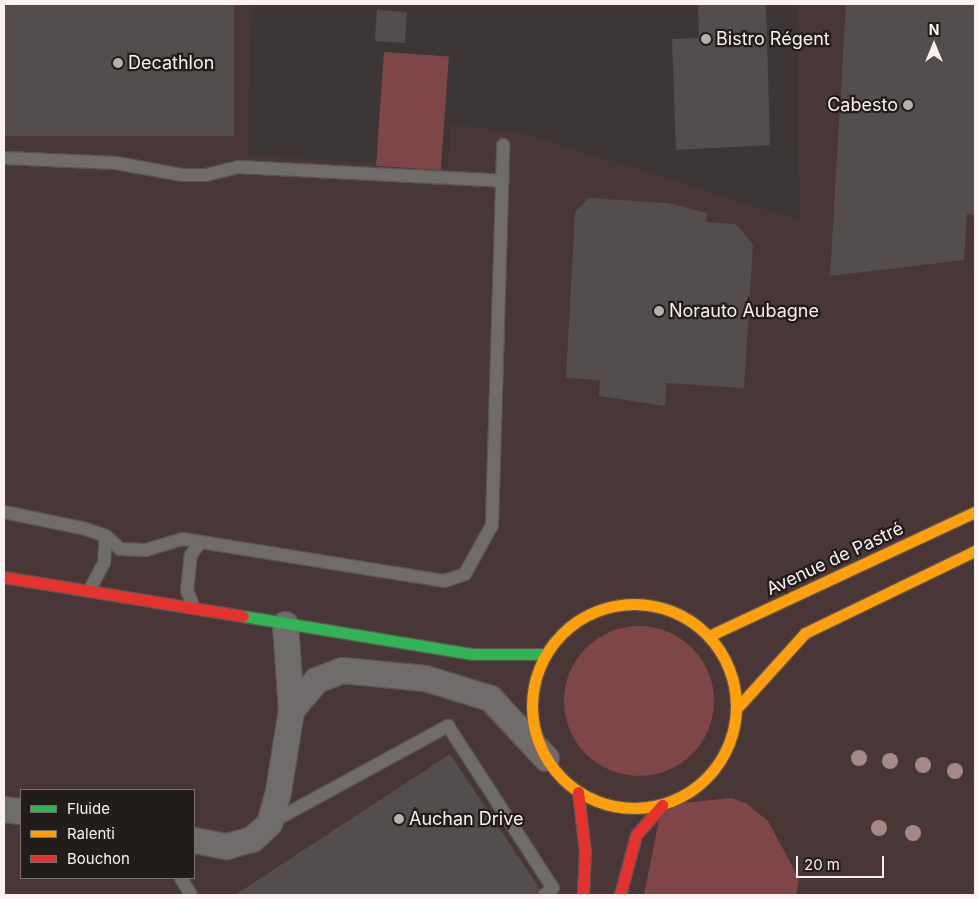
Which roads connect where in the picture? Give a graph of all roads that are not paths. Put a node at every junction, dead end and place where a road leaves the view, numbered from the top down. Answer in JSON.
{"nodes":[{"id":1,"x":503,"y":145,"type":"dead end"},
{"id":2,"x":4,"y":158,"type":"edge"},
{"id":3,"x":503,"y":181,"type":"junction"},
{"id":4,"x":4,"y":512,"type":"edge"},
{"id":5,"x":975,"y":512,"type":"edge"},
{"id":6,"x":106,"y":536,"type":"junction"},
{"id":7,"x":200,"y":542,"type":"junction"},
{"id":8,"x":975,"y":551,"type":"edge"},
{"id":9,"x":4,"y":577,"type":"edge"},
{"id":10,"x":89,"y":591,"type":"junction"},
{"id":11,"x":194,"y":608,"type":"junction"},
{"id":12,"x":285,"y":624,"type":"junction"},
{"id":13,"x":709,"y":636,"type":"junction"},
{"id":14,"x":546,"y":654,"type":"junction"},
{"id":15,"x":737,"y":708,"type":"junction"},
{"id":16,"x":291,"y":710,"type":"junction"},
{"id":17,"x":546,"y":758,"type":"junction"},
{"id":18,"x":578,"y":792,"type":"junction"},
{"id":19,"x":662,"y":805,"type":"junction"},
{"id":20,"x":4,"y":809,"type":"edge"},
{"id":21,"x":20,"y":811,"type":"edge"},
{"id":22,"x":269,"y":823,"type":"junction"},
{"id":23,"x":195,"y":840,"type":"edge"},
{"id":24,"x":182,"y":879,"type":"edge"},
{"id":25,"x":191,"y":895,"type":"edge"},
{"id":26,"x":544,"y":895,"type":"edge"},
{"id":27,"x":583,"y":895,"type":"edge"},
{"id":28,"x":620,"y":895,"type":"edge"}],
"edges":[{"from":1,"to":3,"type":"lane"},
{"from":2,"to":3,"type":"lane"},
{"from":3,"to":7,"type":"lane"},
{"from":4,"to":6,"type":"lane"},
{"from":5,"to":13,"type":"street","name":"Avenue de Pastré"},
{"from":6,"to":7,"type":"lane"},
{"from":6,"to":10,"type":"lane"},
{"from":7,"to":11,"type":"lane"},
{"from":8,"to":15,"type":"street"},
{"from":9,"to":10,"type":"street"},
{"from":10,"to":11,"type":"street"},
{"from":11,"to":12,"type":"street"},
{"from":12,"to":14,"type":"street"},
{"from":12,"to":16,"type":"street"},
{"from":13,"to":14,"type":"street"},
{"from":13,"to":15,"type":"street"},
{"from":14,"to":17,"type":"street"},
{"from":15,"to":19,"type":"street"},
{"from":16,"to":17,"type":"street"},
{"from":16,"to":22,"type":"street"},
{"from":17,"to":18,"type":"street"},
{"from":18,"to":19,"type":"street"},
{"from":18,"to":27,"type":"street"},
{"from":19,"to":28,"type":"street"},
{"from":20,"to":21,"type":"street"},
{"from":22,"to":23,"type":"street"},
{"from":22,"to":26,"type":"lane"},
{"from":24,"to":25,"type":"lane"}]}
